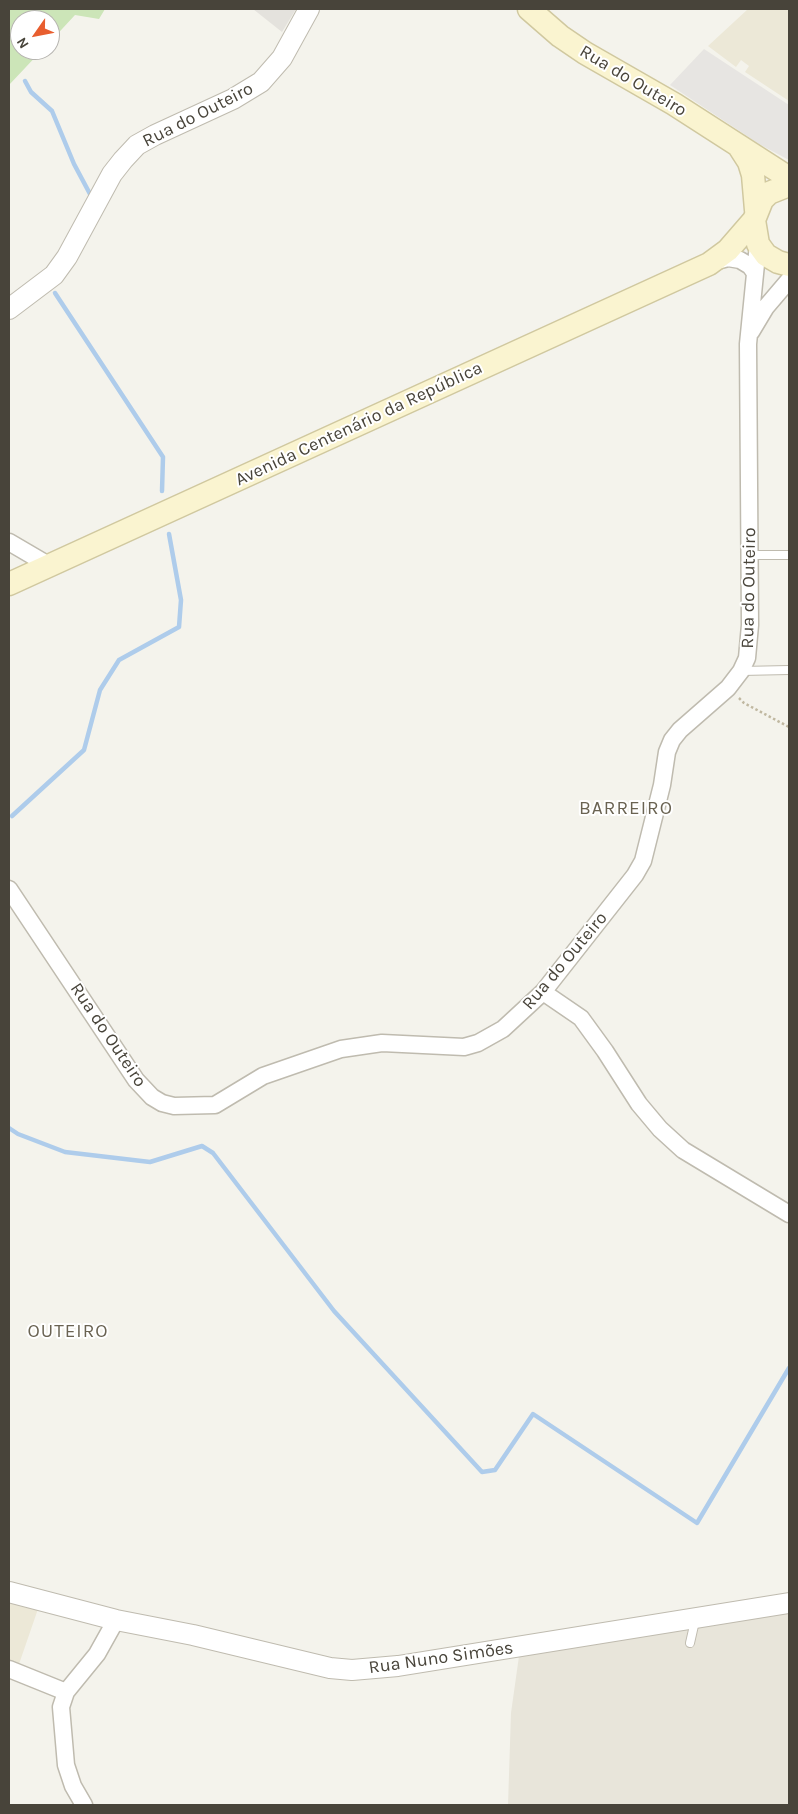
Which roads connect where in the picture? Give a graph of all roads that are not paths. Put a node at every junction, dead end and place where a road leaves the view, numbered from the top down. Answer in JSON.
{"nodes":[{"id":1,"x":309,"y":9,"type":"edge"},
{"id":2,"x":529,"y":9,"type":"edge"},
{"id":3,"x":740,"y":148,"type":"junction"},
{"id":4,"x":789,"y":178,"type":"edge"},
{"id":5,"x":789,"y":185,"type":"edge"},
{"id":6,"x":755,"y":215,"type":"junction"},
{"id":7,"x":758,"y":244,"type":"junction"},
{"id":8,"x":709,"y":264,"type":"junction"},
{"id":9,"x":789,"y":265,"type":"edge"},
{"id":10,"x":755,"y":273,"type":"junction"},
{"id":11,"x":789,"y":280,"type":"edge"},
{"id":12,"x":9,"y":309,"type":"edge"},
{"id":13,"x":749,"y":336,"type":"junction"},
{"id":14,"x":9,"y":542,"type":"edge"},
{"id":15,"x":750,"y":555,"type":"junction"},
{"id":16,"x":789,"y":555,"type":"edge"},
{"id":17,"x":50,"y":566,"type":"junction"},
{"id":18,"x":9,"y":584,"type":"edge"},
{"id":19,"x":789,"y":670,"type":"edge"},
{"id":20,"x":741,"y":671,"type":"junction"},
{"id":21,"x":9,"y":889,"type":"edge"},
{"id":22,"x":543,"y":992,"type":"junction"},
{"id":23,"x":789,"y":1214,"type":"edge"},
{"id":24,"x":9,"y":1592,"type":"edge"},
{"id":25,"x":789,"y":1604,"type":"edge"},
{"id":26,"x":695,"y":1619,"type":"junction"},
{"id":27,"x":116,"y":1620,"type":"junction"},
{"id":28,"x":690,"y":1643,"type":"dead end"},
{"id":29,"x":9,"y":1669,"type":"edge"},
{"id":30,"x":66,"y":1692,"type":"junction"},
{"id":31,"x":84,"y":1805,"type":"edge"}],
"edges":[{"from":1,"to":12,"type":"street","name":"Rua do Outeiro"},
{"from":2,"to":3,"type":"main road","name":"Rua do Outeiro"},
{"from":3,"to":4,"type":"main road","name":"Rua do Outeiro"},
{"from":3,"to":6,"type":"main road","name":"Rua do Outeiro"},
{"from":5,"to":6,"type":"main road"},
{"from":6,"to":7,"type":"main road","name":"Rua do Outeiro"},
{"from":6,"to":8,"type":"main road","name":"Avenida Centenário da República"},
{"from":7,"to":9,"type":"main road"},
{"from":7,"to":10,"type":"street","name":"Rua do Outeiro"},
{"from":8,"to":10,"type":"street","name":"Avenida Centenário da República"},
{"from":8,"to":17,"type":"main road","name":"Avenida Centenário da República"},
{"from":10,"to":13,"type":"street","name":"Rua do Outeiro"},
{"from":11,"to":13,"type":"street"},
{"from":13,"to":15,"type":"street","name":"Rua do Outeiro"},
{"from":14,"to":17,"type":"street"},
{"from":15,"to":16,"type":"lane"},
{"from":15,"to":20,"type":"street","name":"Rua do Outeiro"},
{"from":17,"to":18,"type":"main road","name":"Avenida Centenário da República"},
{"from":19,"to":20,"type":"lane"},
{"from":20,"to":22,"type":"street","name":"Rua do Outeiro"},
{"from":21,"to":22,"type":"street","name":"Rua do Outeiro"},
{"from":22,"to":23,"type":"street"},
{"from":24,"to":27,"type":"street","name":"Rua Nuno Simões"},
{"from":25,"to":26,"type":"street","name":"Rua Nuno Simões"},
{"from":26,"to":27,"type":"street","name":"Rua Nuno Simões"},
{"from":26,"to":28,"type":"lane"},
{"from":27,"to":30,"type":"street"},
{"from":29,"to":30,"type":"street"},
{"from":30,"to":31,"type":"street"}]}
